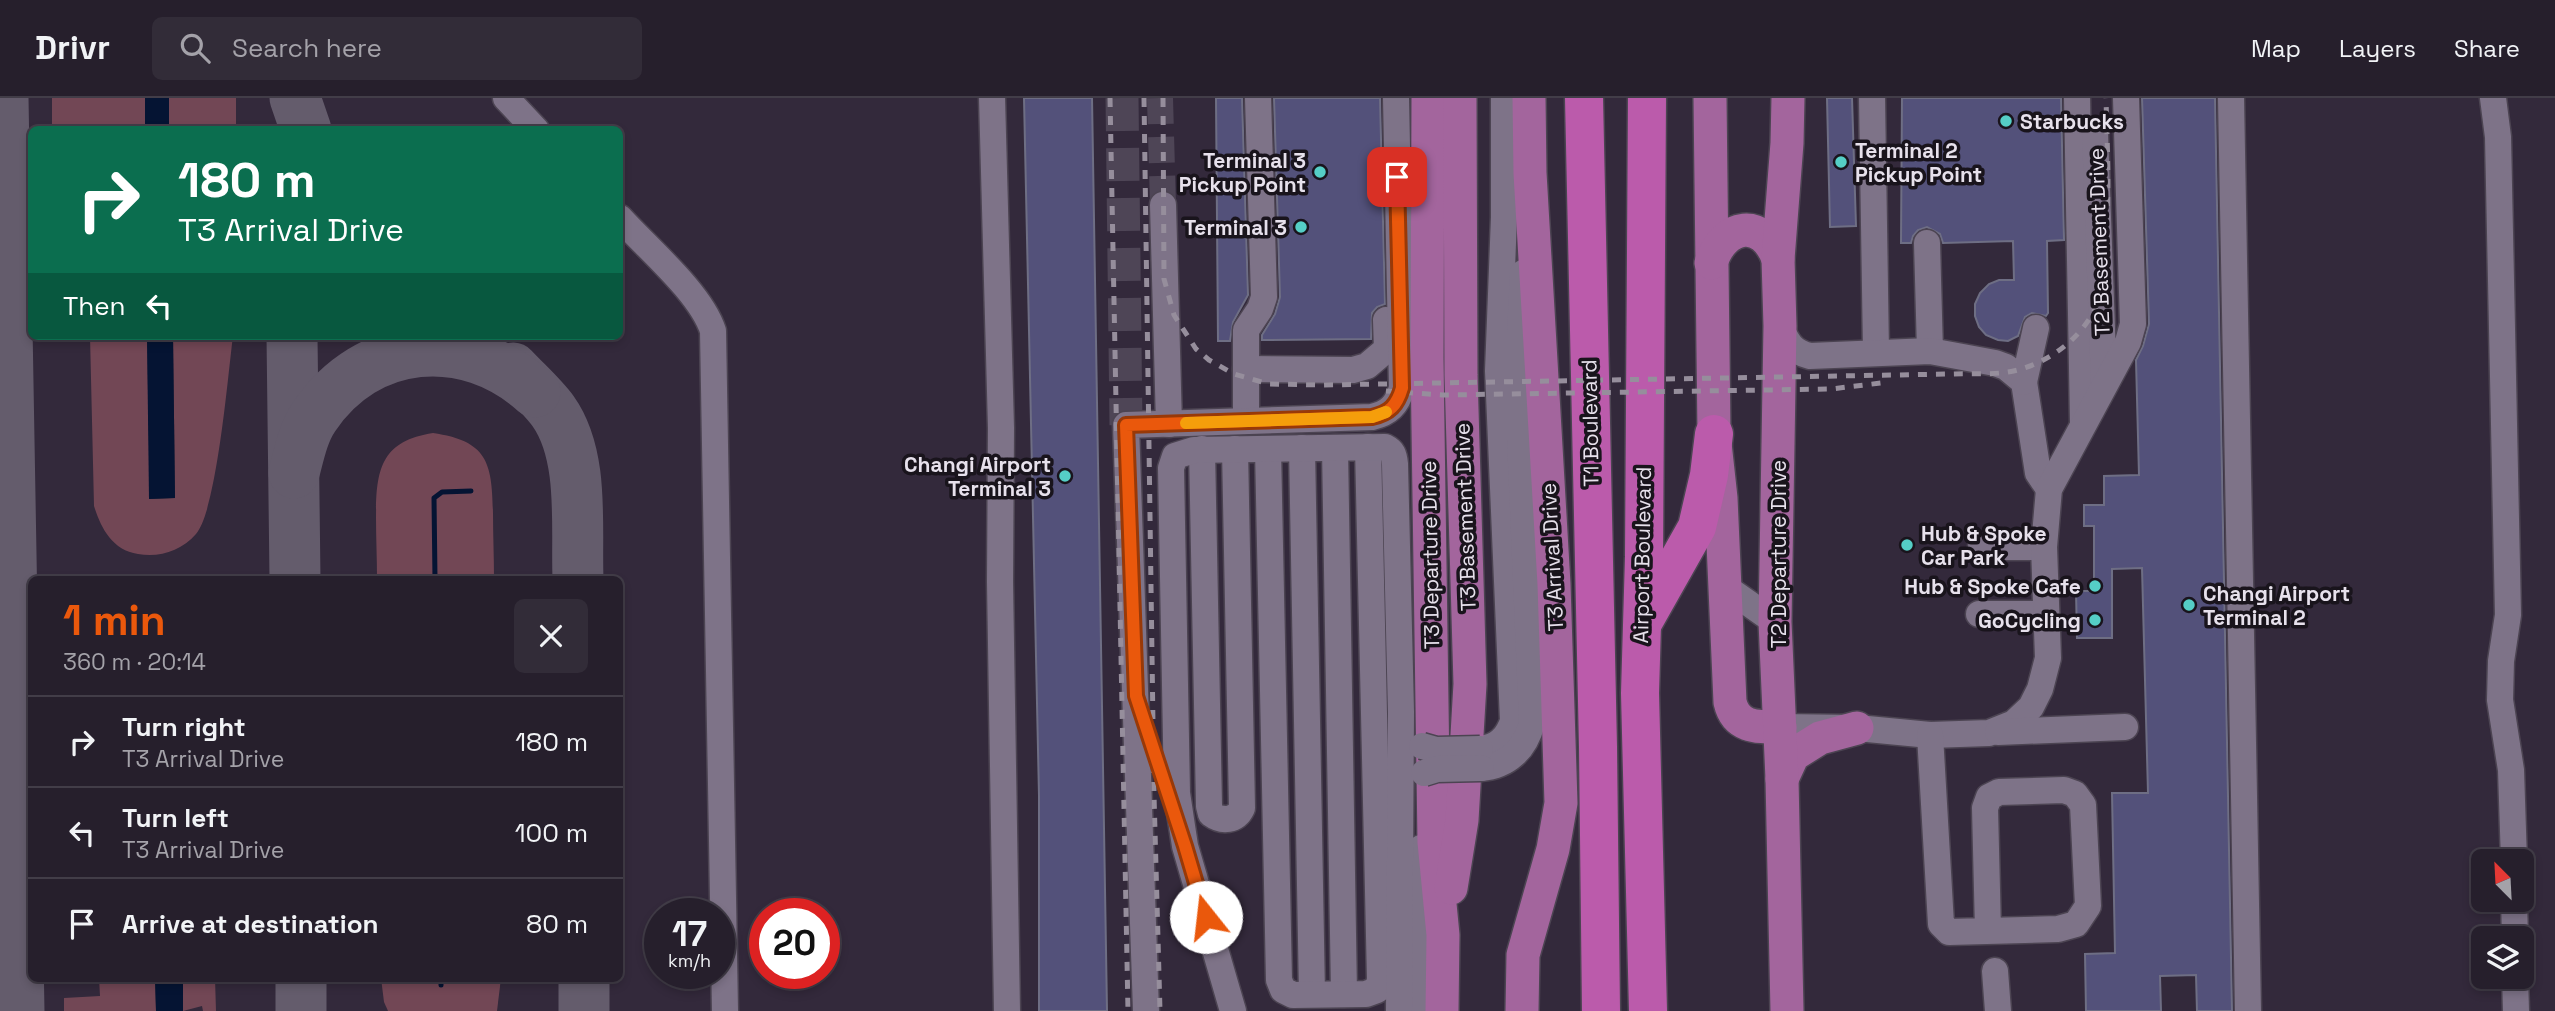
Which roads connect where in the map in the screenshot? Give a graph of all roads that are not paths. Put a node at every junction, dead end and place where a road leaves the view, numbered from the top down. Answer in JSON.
{"nodes":[{"id":1,"x":506,"y":98,"type":"edge"},
{"id":2,"x":992,"y":98,"type":"edge"},
{"id":3,"x":1258,"y":98,"type":"edge"},
{"id":4,"x":1382,"y":98,"type":"edge"},
{"id":5,"x":1396,"y":98,"type":"edge"},
{"id":6,"x":1428,"y":98,"type":"edge"},
{"id":7,"x":1460,"y":98,"type":"edge"},
{"id":8,"x":1504,"y":98,"type":"edge"},
{"id":9,"x":1530,"y":98,"type":"edge"},
{"id":10,"x":1584,"y":98,"type":"edge"},
{"id":11,"x":1647,"y":98,"type":"edge"},
{"id":12,"x":1710,"y":98,"type":"edge"},
{"id":13,"x":1768,"y":98,"type":"edge"},
{"id":14,"x":1788,"y":98,"type":"edge"},
{"id":15,"x":1872,"y":98,"type":"edge"},
{"id":16,"x":2077,"y":98,"type":"edge"},
{"id":17,"x":2094,"y":98,"type":"edge"},
{"id":18,"x":2126,"y":98,"type":"edge"},
{"id":19,"x":2231,"y":98,"type":"edge"},
{"id":20,"x":2493,"y":98,"type":"edge"},
{"id":21,"x":532,"y":126,"type":"edge"},
{"id":22,"x":1530,"y":173,"type":"junction"},
{"id":23,"x":1163,"y":205,"type":"tunnel mouth"},
{"id":24,"x":1782,"y":207,"type":"junction"},
{"id":25,"x":623,"y":221,"type":"edge"},
{"id":26,"x":1927,"y":243,"type":"dead end"},
{"id":27,"x":1778,"y":259,"type":"junction"},
{"id":28,"x":1711,"y":263,"type":"junction"},
{"id":29,"x":1780,"y":326,"type":"junction"},
{"id":30,"x":2036,"y":328,"type":"dead end"},
{"id":31,"x":1930,"y":351,"type":"junction"},
{"id":32,"x":1876,"y":352,"type":"junction"},
{"id":33,"x":1246,"y":369,"type":"junction"},
{"id":34,"x":2024,"y":382,"type":"junction"},
{"id":35,"x":2104,"y":386,"type":"junction"},
{"id":36,"x":1402,"y":388,"type":"junction"},
{"id":37,"x":1246,"y":421,"type":"junction"},
{"id":38,"x":1168,"y":424,"type":"junction"},
{"id":39,"x":2083,"y":425,"type":"junction"},
{"id":40,"x":1714,"y":434,"type":"junction"},
{"id":41,"x":1368,"y":447,"type":"junction"},
{"id":42,"x":1302,"y":448,"type":"junction"},
{"id":43,"x":1335,"y":448,"type":"junction"},
{"id":44,"x":1235,"y":449,"type":"junction"},
{"id":45,"x":1268,"y":449,"type":"junction"},
{"id":46,"x":1202,"y":450,"type":"junction"},
{"id":47,"x":1429,"y":467,"type":"junction"},
{"id":48,"x":2049,"y":489,"type":"junction"},
{"id":49,"x":1981,"y":547,"type":"dead end"},
{"id":50,"x":2044,"y":547,"type":"junction"},
{"id":51,"x":1724,"y":586,"type":"junction"},
{"id":52,"x":1979,"y":614,"type":"dead end"},
{"id":53,"x":2046,"y":614,"type":"junction"},
{"id":54,"x":1775,"y":622,"type":"junction"},
{"id":55,"x":2038,"y":692,"type":"junction"},
{"id":56,"x":1136,"y":696,"type":"junction"},
{"id":57,"x":1401,"y":712,"type":"junction"},
{"id":58,"x":1780,"y":727,"type":"junction"},
{"id":59,"x":1857,"y":727,"type":"junction"},
{"id":60,"x":2125,"y":727,"type":"dead end"},
{"id":61,"x":2090,"y":728,"type":"junction"},
{"id":62,"x":1989,"y":733,"type":"junction"},
{"id":63,"x":1930,"y":735,"type":"junction"},
{"id":64,"x":1598,"y":747,"type":"junction"},
{"id":65,"x":1481,"y":759,"type":"junction"},
{"id":66,"x":1429,"y":778,"type":"junction"},
{"id":67,"x":1782,"y":779,"type":"junction"},
{"id":68,"x":1402,"y":817,"type":"junction"},
{"id":69,"x":1185,"y":846,"type":"junction"},
{"id":70,"x":2514,"y":849,"type":"edge"},
{"id":71,"x":1989,"y":931,"type":"junction"},
{"id":72,"x":1443,"y":942,"type":"junction"},
{"id":73,"x":1995,"y":971,"type":"dead end"},
{"id":74,"x":2515,"y":989,"type":"edge"},
{"id":75,"x":1312,"y":994,"type":"junction"},
{"id":76,"x":1344,"y":994,"type":"junction"},
{"id":77,"x":725,"y":1011,"type":"edge"},
{"id":78,"x":1007,"y":1011,"type":"edge"},
{"id":79,"x":1146,"y":1011,"type":"edge"},
{"id":80,"x":1233,"y":1011,"type":"edge"},
{"id":81,"x":1399,"y":1011,"type":"edge"},
{"id":82,"x":1423,"y":1011,"type":"edge"},
{"id":83,"x":1442,"y":1011,"type":"edge"},
{"id":84,"x":1460,"y":1011,"type":"edge"},
{"id":85,"x":1522,"y":1011,"type":"edge"},
{"id":86,"x":1601,"y":1011,"type":"edge"},
{"id":87,"x":1648,"y":1011,"type":"edge"},
{"id":88,"x":1787,"y":1011,"type":"edge"},
{"id":89,"x":1998,"y":1011,"type":"edge"},
{"id":90,"x":2248,"y":1011,"type":"edge"},
{"id":91,"x":2516,"y":1011,"type":"edge"}],
"edges":[{"from":1,"to":21,"type":"lane"},
{"from":2,"to":78,"type":"lane"},
{"from":3,"to":33,"type":"lane"},
{"from":4,"to":33,"type":"lane"},
{"from":5,"to":36,"type":"lane"},
{"from":6,"to":47,"type":"main road","name":"T3 Departure Drive"},
{"from":7,"to":72,"type":"main road","name":"T3 Basement Drive"},
{"from":8,"to":65,"type":"lane"},
{"from":9,"to":22,"type":"main road","name":"T3 Arrival Drive"},
{"from":10,"to":64,"type":"highway","name":"T1 Boulevard"},
{"from":11,"to":87,"type":"highway","name":"Airport Boulevard"},
{"from":12,"to":28,"type":"main road"},
{"from":13,"to":24,"type":"main road"},
{"from":14,"to":24,"type":"main road","name":"T2 Departure Drive"},
{"from":15,"to":32,"type":"lane"},
{"from":16,"to":39,"type":"lane"},
{"from":17,"to":35,"type":"lane","name":"T2 Basement Drive"},
{"from":18,"to":35,"type":"lane"},
{"from":19,"to":90,"type":"lane"},
{"from":20,"to":70,"type":"lane"},
{"from":22,"to":65,"type":"lane"},
{"from":22,"to":85,"type":"main road","name":"T3 Arrival Drive"},
{"from":23,"to":38,"type":"lane"},
{"from":24,"to":27,"type":"main road","name":"T2 Departure Drive"},
{"from":25,"to":77,"type":"lane"},
{"from":26,"to":31,"type":"lane"},
{"from":27,"to":28,"type":"main road"},
{"from":27,"to":29,"type":"main road","name":"T2 Departure Drive"},
{"from":28,"to":40,"type":"main road"},
{"from":29,"to":32,"type":"lane"},
{"from":29,"to":54,"type":"main road","name":"T2 Departure Drive"},
{"from":30,"to":34,"type":"lane"},
{"from":31,"to":32,"type":"lane"},
{"from":31,"to":34,"type":"lane"},
{"from":33,"to":37,"type":"lane"},
{"from":34,"to":48,"type":"lane"},
{"from":35,"to":39,"type":"lane"},
{"from":36,"to":37,"type":"lane"},
{"from":36,"to":47,"type":"lane"},
{"from":37,"to":38,"type":"lane"},
{"from":38,"to":56,"type":"lane"},
{"from":39,"to":48,"type":"lane"},
{"from":40,"to":51,"type":"main road"},
{"from":40,"to":64,"type":"highway"},
{"from":41,"to":43,"type":"lane"},
{"from":41,"to":57,"type":"lane"},
{"from":41,"to":76,"type":"lane"},
{"from":42,"to":43,"type":"lane"},
{"from":42,"to":45,"type":"lane"},
{"from":42,"to":75,"type":"lane"},
{"from":43,"to":76,"type":"lane"},
{"from":44,"to":45,"type":"lane"},
{"from":44,"to":46,"type":"lane"},
{"from":44,"to":46,"type":"lane"},
{"from":45,"to":75,"type":"lane"},
{"from":46,"to":69,"type":"lane"},
{"from":47,"to":66,"type":"main road","name":"T3 Departure Drive"},
{"from":48,"to":50,"type":"lane"},
{"from":49,"to":50,"type":"lane"},
{"from":50,"to":53,"type":"lane"},
{"from":51,"to":54,"type":"lane"},
{"from":51,"to":58,"type":"main road"},
{"from":52,"to":53,"type":"lane"},
{"from":53,"to":55,"type":"lane"},
{"from":54,"to":58,"type":"main road","name":"T2 Departure Drive"},
{"from":55,"to":61,"type":"lane"},
{"from":55,"to":62,"type":"lane"},
{"from":56,"to":69,"type":"lane"},
{"from":56,"to":79,"type":"lane"},
{"from":57,"to":65,"type":"lane","bridge":true},
{"from":57,"to":68,"type":"lane"},
{"from":58,"to":59,"type":"lane"},
{"from":58,"to":67,"type":"main road","name":"T2 Departure Drive"},
{"from":59,"to":63,"type":"lane"},
{"from":59,"to":67,"type":"main road"},
{"from":60,"to":61,"type":"lane"},
{"from":61,"to":62,"type":"lane"},
{"from":62,"to":63,"type":"lane"},
{"from":63,"to":71,"type":"lane"},
{"from":64,"to":86,"type":"highway"},
{"from":65,"to":66,"type":"lane","bridge":true},
{"from":66,"to":68,"type":"lane"},
{"from":66,"to":72,"type":"main road","name":"T3 Departure Drive"},
{"from":66,"to":82,"type":"lane"},
{"from":67,"to":88,"type":"main road","name":"T2 Departure Drive"},
{"from":68,"to":81,"type":"lane"},
{"from":69,"to":80,"type":"lane"},
{"from":71,"to":71,"type":"lane"},
{"from":72,"to":83,"type":"main road","name":"T3 Departure Drive"},
{"from":72,"to":84,"type":"main road"},
{"from":73,"to":89,"type":"lane"},
{"from":74,"to":91,"type":"lane"},
{"from":75,"to":76,"type":"lane"}]}
